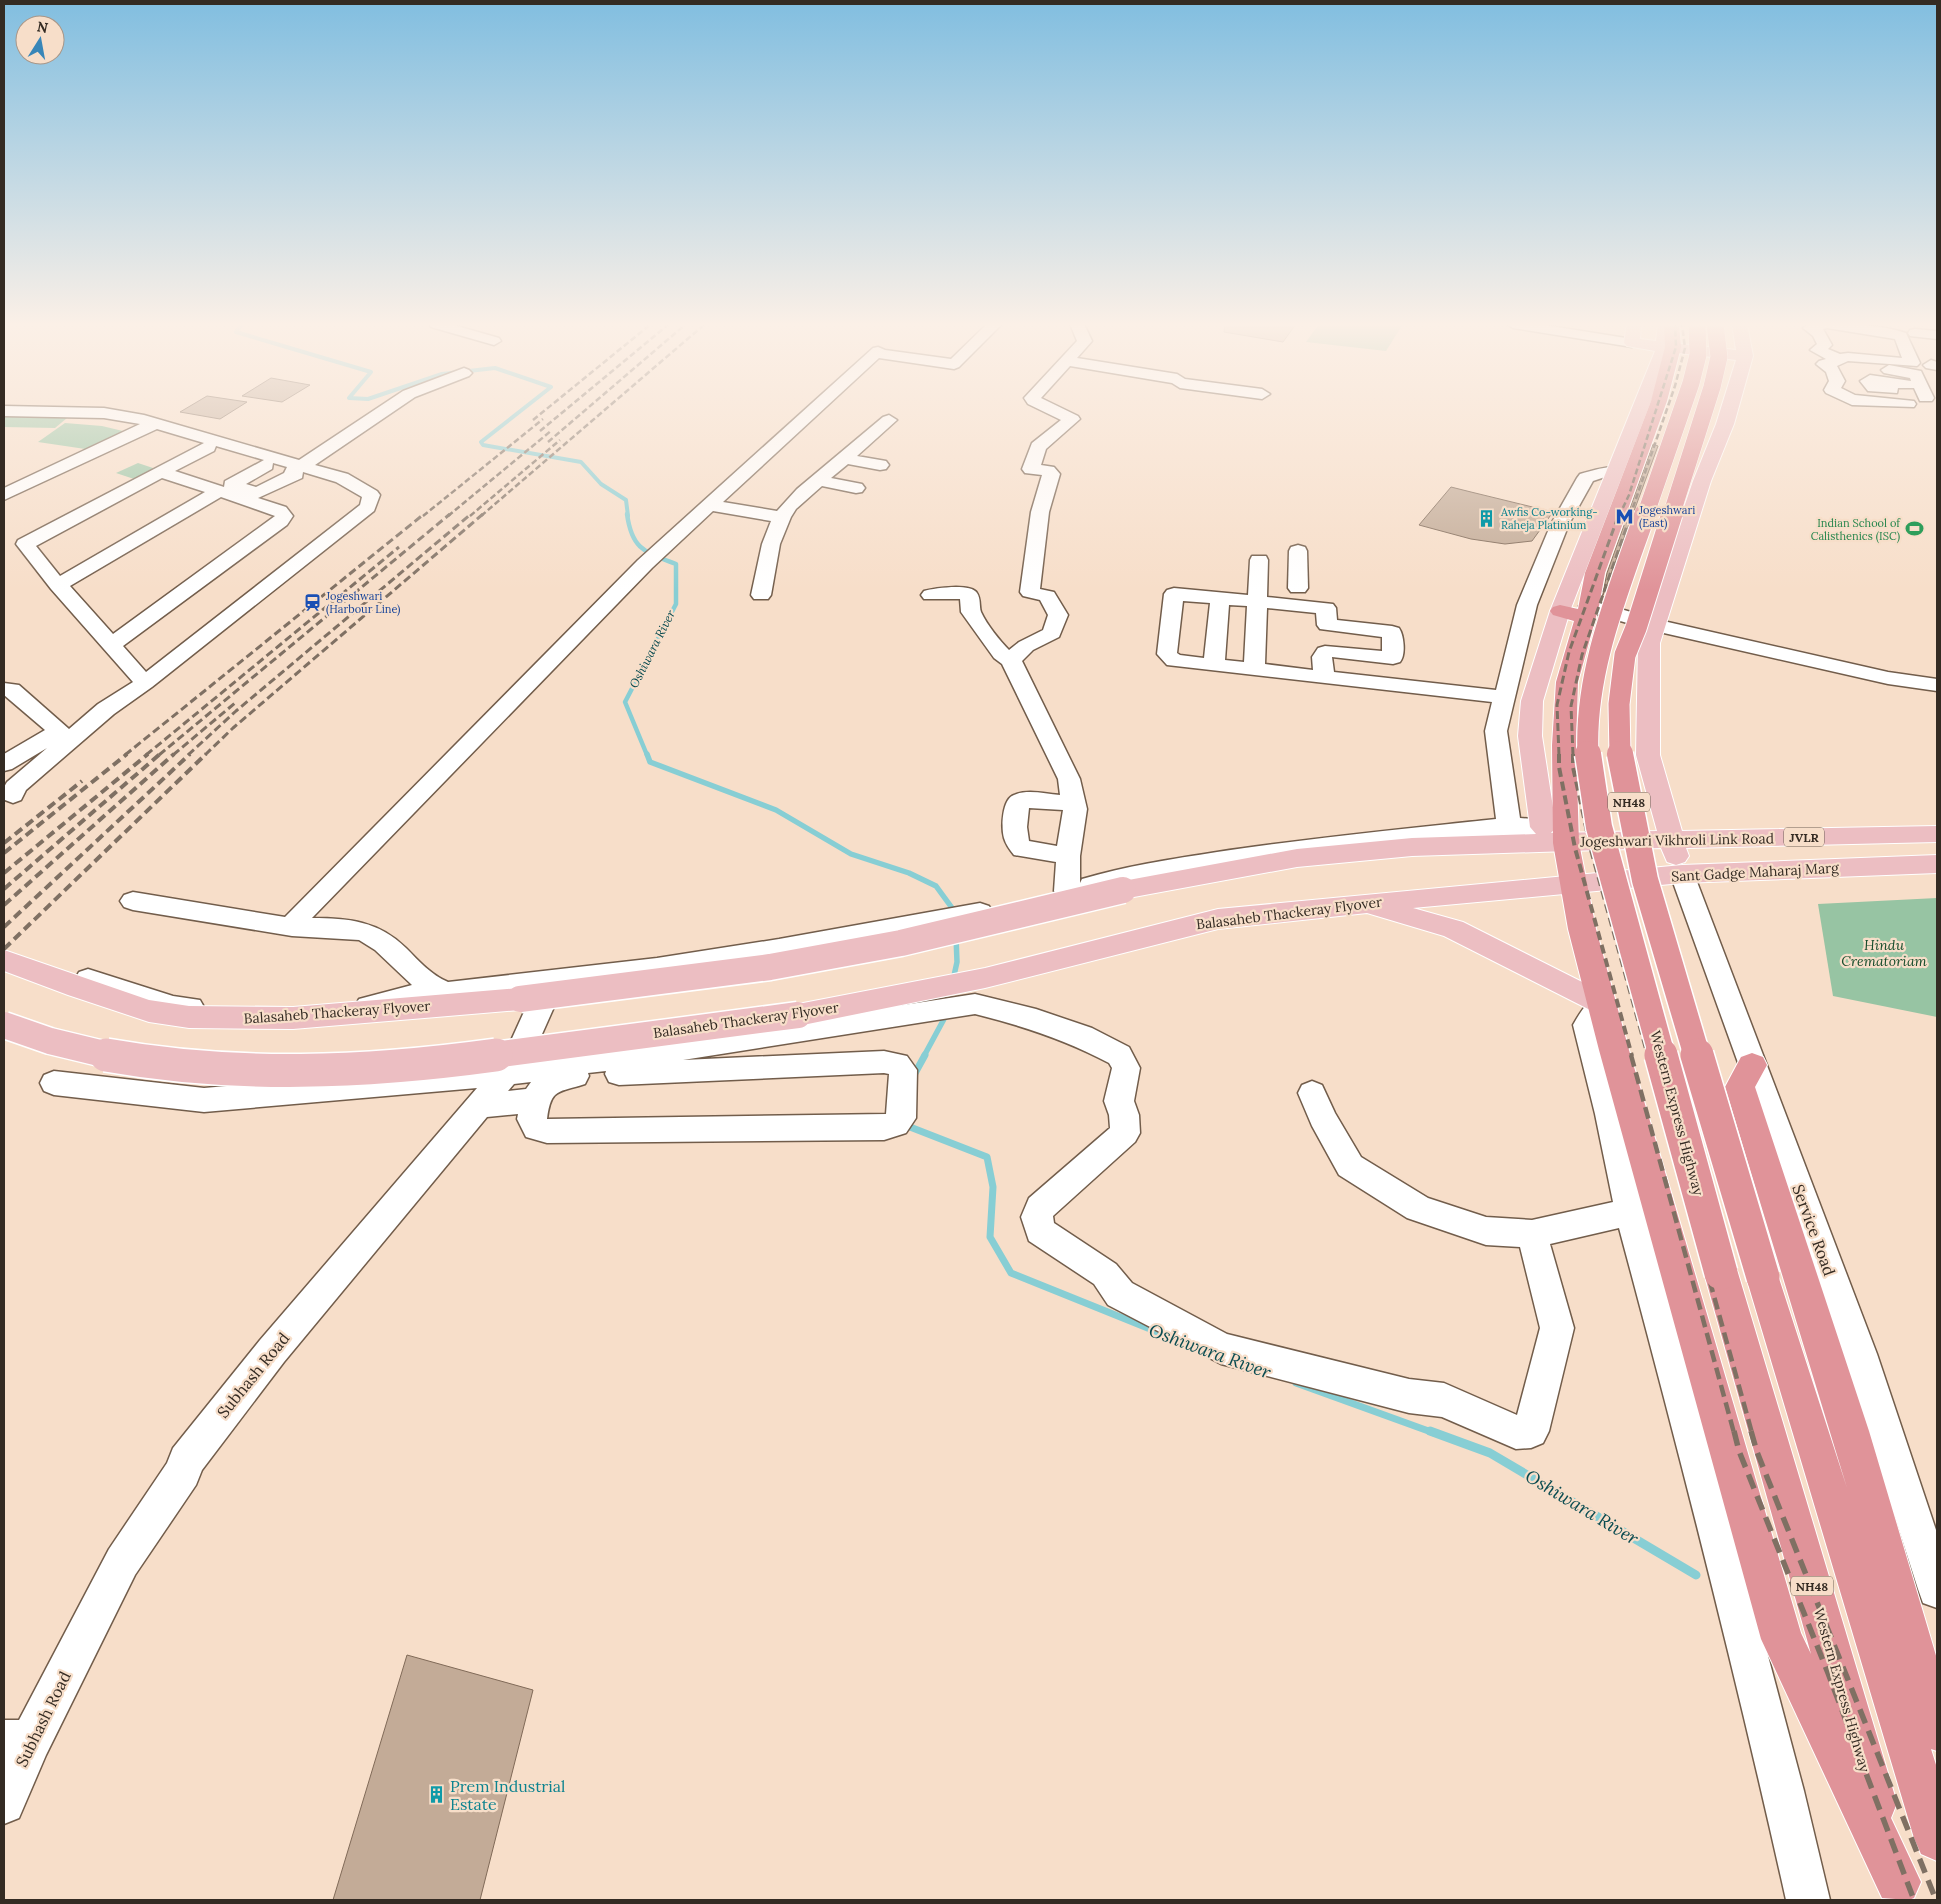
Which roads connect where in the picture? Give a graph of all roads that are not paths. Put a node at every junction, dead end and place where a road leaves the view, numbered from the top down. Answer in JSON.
{"nodes":[{"id":1,"x":16,"y":413,"type":"edge"},
{"id":2,"x":381,"y":413,"type":"edge"},
{"id":3,"x":811,"y":413,"type":"edge"},
{"id":4,"x":1059,"y":413,"type":"edge"},
{"id":5,"x":1639,"y":413,"type":"edge"},
{"id":6,"x":1680,"y":413,"type":"edge"},
{"id":7,"x":1704,"y":413,"type":"edge"},
{"id":8,"x":1729,"y":413,"type":"edge"},
{"id":9,"x":36,"y":416,"type":"junction"},
{"id":10,"x":4,"y":418,"type":"edge"},
{"id":11,"x":889,"y":420,"type":"dead end"},
{"id":12,"x":149,"y":426,"type":"junction"},
{"id":13,"x":208,"y":447,"type":"junction"},
{"id":14,"x":844,"y":458,"type":"junction"},
{"id":15,"x":266,"y":465,"type":"junction"},
{"id":16,"x":880,"y":466,"type":"dead end"},
{"id":17,"x":296,"y":471,"type":"junction"},
{"id":18,"x":161,"y":472,"type":"junction"},
{"id":19,"x":1623,"y":472,"type":"junction"},
{"id":20,"x":818,"y":480,"type":"junction"},
{"id":21,"x":856,"y":488,"type":"dead end"},
{"id":22,"x":219,"y":491,"type":"junction"},
{"id":23,"x":4,"y":496,"type":"edge"},
{"id":24,"x":710,"y":505,"type":"junction"},
{"id":25,"x":782,"y":516,"type":"junction"},
{"id":26,"x":1298,"y":551,"type":"dead end"},
{"id":27,"x":1259,"y":560,"type":"dead end"},
{"id":28,"x":58,"y":585,"type":"junction"},
{"id":29,"x":1298,"y":588,"type":"junction"},
{"id":30,"x":1258,"y":593,"type":"junction"},
{"id":31,"x":761,"y":595,"type":"dead end"},
{"id":32,"x":931,"y":595,"type":"dead end"},
{"id":33,"x":1220,"y":598,"type":"junction"},
{"id":34,"x":1326,"y":608,"type":"junction"},
{"id":35,"x":1560,"y":611,"type":"junction"},
{"id":36,"x":1587,"y":611,"type":"junction"},
{"id":37,"x":1655,"y":624,"type":"junction"},
{"id":38,"x":111,"y":645,"type":"junction"},
{"id":39,"x":1011,"y":660,"type":"junction"},
{"id":40,"x":1214,"y":665,"type":"junction"},
{"id":41,"x":1254,"y":669,"type":"junction"},
{"id":42,"x":1324,"y":676,"type":"junction"},
{"id":43,"x":145,"y":683,"type":"junction"},
{"id":44,"x":1937,"y":684,"type":"edge"},
{"id":45,"x":4,"y":689,"type":"edge"},
{"id":46,"x":1504,"y":697,"type":"junction"},
{"id":47,"x":6,"y":760,"type":"edge"},
{"id":48,"x":8,"y":799,"type":"edge"},
{"id":49,"x":1074,"y":802,"type":"junction"},
{"id":50,"x":1508,"y":826,"type":"junction"},
{"id":51,"x":1558,"y":832,"type":"junction"},
{"id":52,"x":1937,"y":834,"type":"edge"},
{"id":53,"x":1671,"y":840,"type":"junction"},
{"id":54,"x":1068,"y":856,"type":"junction"},
{"id":55,"x":1937,"y":864,"type":"edge"},
{"id":56,"x":1682,"y":874,"type":"junction"},
{"id":57,"x":1153,"y":879,"type":"junction"},
{"id":58,"x":1573,"y":885,"type":"junction"},
{"id":59,"x":1067,"y":891,"type":"junction"},
{"id":60,"x":133,"y":901,"type":"dead end"},
{"id":61,"x":1363,"y":904,"type":"junction"},
{"id":62,"x":292,"y":927,"type":"junction"},
{"id":63,"x":4,"y":960,"type":"edge"},
{"id":64,"x":57,"y":969,"type":"dead end"},
{"id":65,"x":552,"y":980,"type":"junction"},
{"id":66,"x":436,"y":989,"type":"junction"},
{"id":67,"x":1602,"y":1006,"type":"junction"},
{"id":68,"x":4,"y":1025,"type":"edge"},
{"id":69,"x":1752,"y":1065,"type":"junction"},
{"id":70,"x":505,"y":1074,"type":"junction"},
{"id":71,"x":54,"y":1083,"type":"dead end"},
{"id":72,"x":1312,"y":1093,"type":"dead end"},
{"id":73,"x":1617,"y":1098,"type":"junction"},
{"id":74,"x":535,"y":1100,"type":"junction"},
{"id":75,"x":480,"y":1106,"type":"junction"},
{"id":76,"x":1630,"y":1212,"type":"junction"},
{"id":77,"x":1532,"y":1234,"type":"junction"},
{"id":78,"x":1937,"y":1589,"type":"edge"},
{"id":79,"x":1937,"y":1730,"type":"edge"},
{"id":80,"x":17,"y":1741,"type":"edge"},
{"id":81,"x":4,"y":1802,"type":"edge"},
{"id":82,"x":1937,"y":1838,"type":"edge"},
{"id":83,"x":1900,"y":1891,"type":"edge"},
{"id":84,"x":1799,"y":1894,"type":"edge"}],
"edges":[{"from":1,"to":9,"type":"street"},
{"from":2,"to":17,"type":"street"},
{"from":3,"to":24,"type":"street"},
{"from":4,"to":39,"type":"street"},
{"from":5,"to":19,"type":"main road"},
{"from":6,"to":83,"type":"highway","name":"Western Express Highway","number":"NH48","bridge":true},
{"from":7,"to":82,"type":"highway","number":"NH48","bridge":true},
{"from":8,"to":37,"type":"main road"},
{"from":9,"to":10,"type":"street"},
{"from":9,"to":12,"type":"street"},
{"from":11,"to":14,"type":"street"},
{"from":12,"to":13,"type":"street"},
{"from":12,"to":17,"type":"street"},
{"from":12,"to":23,"type":"street"},
{"from":13,"to":15,"type":"street"},
{"from":13,"to":18,"type":"street"},
{"from":14,"to":16,"type":"street"},
{"from":14,"to":20,"type":"street"},
{"from":15,"to":17,"type":"street"},
{"from":15,"to":17,"type":"street"},
{"from":17,"to":43,"type":"street"},
{"from":18,"to":22,"type":"street"},
{"from":18,"to":28,"type":"street"},
{"from":19,"to":35,"type":"main road"},
{"from":19,"to":36,"type":"highway"},
{"from":19,"to":46,"type":"street"},
{"from":20,"to":21,"type":"street"},
{"from":20,"to":25,"type":"street"},
{"from":22,"to":28,"type":"street"},
{"from":22,"to":38,"type":"street"},
{"from":24,"to":25,"type":"street"},
{"from":24,"to":62,"type":"street"},
{"from":25,"to":31,"type":"street"},
{"from":26,"to":29,"type":"street"},
{"from":27,"to":30,"type":"street"},
{"from":28,"to":38,"type":"street"},
{"from":29,"to":30,"type":"street"},
{"from":29,"to":34,"type":"street"},
{"from":30,"to":33,"type":"street"},
{"from":30,"to":34,"type":"street"},
{"from":30,"to":41,"type":"street"},
{"from":32,"to":39,"type":"street"},
{"from":33,"to":40,"type":"street"},
{"from":33,"to":40,"type":"street"},
{"from":34,"to":42,"type":"street"},
{"from":35,"to":36,"type":"highway"},
{"from":35,"to":51,"type":"main road"},
{"from":36,"to":37,"type":"street"},
{"from":36,"to":51,"type":"highway"},
{"from":37,"to":44,"type":"street"},
{"from":37,"to":53,"type":"main road"},
{"from":38,"to":43,"type":"street"},
{"from":39,"to":49,"type":"street"},
{"from":40,"to":41,"type":"street"},
{"from":41,"to":42,"type":"street"},
{"from":42,"to":46,"type":"street"},
{"from":43,"to":48,"type":"street"},
{"from":45,"to":47,"type":"street"},
{"from":46,"to":50,"type":"street"},
{"from":49,"to":54,"type":"street"},
{"from":49,"to":54,"type":"street"},
{"from":50,"to":51,"type":"street"},
{"from":50,"to":57,"type":"street"},
{"from":51,"to":53,"type":"main road","name":"Jogeshwari Vikhroli Link Road","number":"JVLR"},
{"from":51,"to":57,"type":"main road","name":"Balasaheb Thackeray Flyover"},
{"from":51,"to":58,"type":"highway"},
{"from":52,"to":53,"type":"main road","name":"Jogeshwari Vikhroli Link Road","number":"JVLR"},
{"from":53,"to":56,"type":"main road"},
{"from":54,"to":59,"type":"street"},
{"from":55,"to":56,"type":"main road","name":"Sant Gadge Maharaj Marg"},
{"from":56,"to":58,"type":"main road","name":"Sant Gadge Maharaj Marg"},
{"from":56,"to":69,"type":"street","name":"Service Road"},
{"from":57,"to":59,"type":"street"},
{"from":57,"to":63,"type":"main road","name":"Balasaheb Thackeray Flyover","bridge":true},
{"from":58,"to":61,"type":"main road","name":"Balasaheb Thackeray Flyover"},
{"from":58,"to":67,"type":"highway"},
{"from":59,"to":65,"type":"street"},
{"from":60,"to":62,"type":"street"},
{"from":61,"to":67,"type":"main road"},
{"from":61,"to":68,"type":"main road","name":"Balasaheb Thackeray Flyover","bridge":true},
{"from":62,"to":66,"type":"street"},
{"from":64,"to":66,"type":"street"},
{"from":65,"to":66,"type":"street"},
{"from":65,"to":70,"type":"street","name":"Subhash Road"},
{"from":67,"to":73,"type":"highway"},
{"from":69,"to":78,"type":"street","name":"Service Road"},
{"from":69,"to":79,"type":"highway"},
{"from":70,"to":71,"type":"street"},
{"from":70,"to":75,"type":"street","name":"Subhash Road"},
{"from":70,"to":77,"type":"street"},
{"from":72,"to":77,"type":"street"},
{"from":73,"to":76,"type":"street"},
{"from":73,"to":83,"type":"highway"},
{"from":74,"to":74,"type":"street"},
{"from":74,"to":75,"type":"street"},
{"from":75,"to":80,"type":"street","name":"Subhash Road"},
{"from":76,"to":77,"type":"street"},
{"from":76,"to":84,"type":"street"},
{"from":80,"to":81,"type":"street","name":"Subhash Road"}]}
